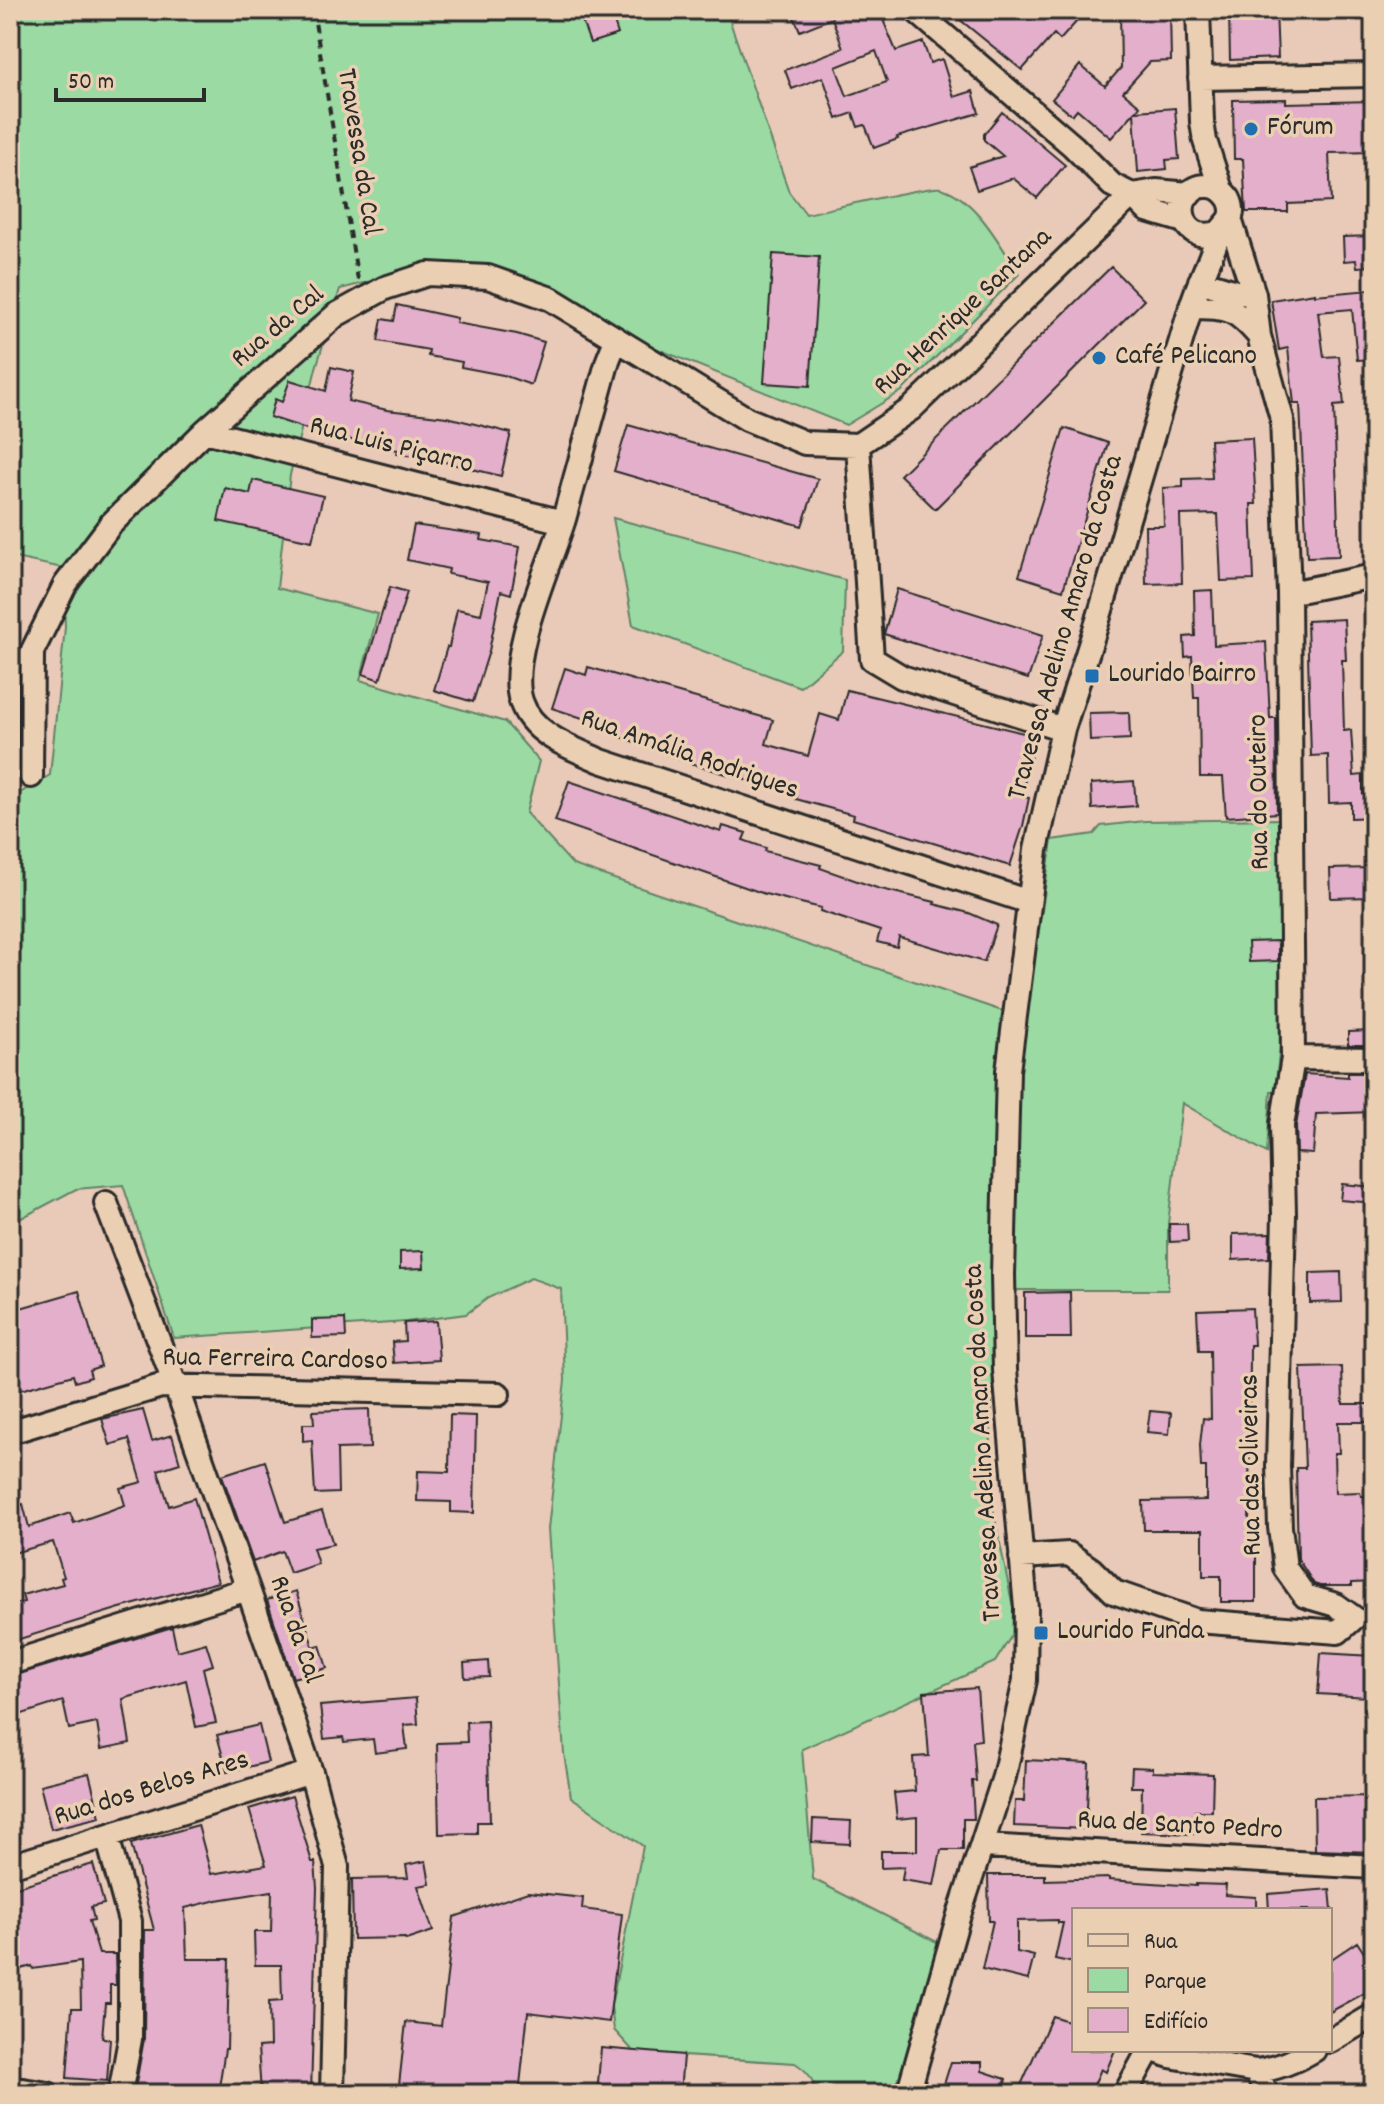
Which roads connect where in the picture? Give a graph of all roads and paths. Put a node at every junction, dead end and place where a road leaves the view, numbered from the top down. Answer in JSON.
{"nodes":[{"id":1,"x":313,"y":10,"type":"edge"},
{"id":2,"x":915,"y":10,"type":"edge"},
{"id":3,"x":1198,"y":10,"type":"edge"},
{"id":4,"x":1374,"y":75,"type":"edge"},
{"id":5,"x":1200,"y":78,"type":"junction"},
{"id":6,"x":1205,"y":141,"type":"junction"},
{"id":7,"x":1221,"y":190,"type":"junction"},
{"id":8,"x":1192,"y":192,"type":"junction"},
{"id":9,"x":1132,"y":195,"type":"junction"},
{"id":10,"x":1225,"y":226,"type":"junction"},
{"id":11,"x":1190,"y":227,"type":"junction"},
{"id":12,"x":1201,"y":275,"type":"junction"},
{"id":13,"x":1254,"y":294,"type":"junction"},
{"id":14,"x":361,"y":301,"type":"junction"},
{"id":15,"x":1191,"y":307,"type":"junction"},
{"id":16,"x":1259,"y":336,"type":"junction"},
{"id":17,"x":616,"y":340,"type":"junction"},
{"id":18,"x":205,"y":431,"type":"junction"},
{"id":19,"x":858,"y":445,"type":"junction"},
{"id":20,"x":563,"y":522,"type":"junction"},
{"id":21,"x":1374,"y":576,"type":"edge"},
{"id":22,"x":1289,"y":593,"type":"junction"},
{"id":23,"x":1063,"y":729,"type":"junction"},
{"id":24,"x":31,"y":776,"type":"dead end"},
{"id":25,"x":1029,"y":902,"type":"junction"},
{"id":26,"x":1293,"y":1058,"type":"junction"},
{"id":27,"x":1374,"y":1059,"type":"edge"},
{"id":28,"x":106,"y":1203,"type":"dead end"},
{"id":29,"x":176,"y":1387,"type":"junction"},
{"id":30,"x":498,"y":1394,"type":"dead end"},
{"id":31,"x":10,"y":1432,"type":"edge"},
{"id":32,"x":1021,"y":1557,"type":"junction"},
{"id":33,"x":248,"y":1589,"type":"junction"},
{"id":34,"x":1364,"y":1619,"type":"edge"},
{"id":35,"x":10,"y":1663,"type":"edge"},
{"id":36,"x":311,"y":1772,"type":"junction"},
{"id":37,"x":107,"y":1836,"type":"junction"},
{"id":38,"x":983,"y":1846,"type":"junction"},
{"id":39,"x":10,"y":1866,"type":"edge"},
{"id":40,"x":1374,"y":1867,"type":"edge"},
{"id":41,"x":1374,"y":2015,"type":"edge"},
{"id":42,"x":1332,"y":2040,"type":"edge"},
{"id":43,"x":1150,"y":2052,"type":"edge"},
{"id":44,"x":1157,"y":2052,"type":"edge"},
{"id":45,"x":1310,"y":2052,"type":"edge"},
{"id":46,"x":1256,"y":2071,"type":"junction"},
{"id":47,"x":10,"y":2088,"type":"edge"},
{"id":48,"x":48,"y":2094,"type":"edge"},
{"id":49,"x":120,"y":2094,"type":"edge"},
{"id":50,"x":332,"y":2094,"type":"edge"},
{"id":51,"x":908,"y":2094,"type":"edge"},
{"id":52,"x":1125,"y":2094,"type":"edge"},
{"id":53,"x":1267,"y":2094,"type":"edge"}],
"edges":[{"from":1,"to":14,"type":"path","name":"Travessa da Cal"},
{"from":2,"to":9,"type":"street"},
{"from":3,"to":5,"type":"street"},
{"from":4,"to":5,"type":"street"},
{"from":5,"to":6,"type":"street"},
{"from":6,"to":7,"type":"street"},
{"from":6,"to":8,"type":"street"},
{"from":7,"to":8,"type":"street"},
{"from":7,"to":10,"type":"street"},
{"from":8,"to":9,"type":"street"},
{"from":8,"to":11,"type":"street"},
{"from":9,"to":11,"type":"street"},
{"from":9,"to":19,"type":"street","name":"Rua Henrique Santana"},
{"from":10,"to":11,"type":"street"},
{"from":10,"to":12,"type":"street","name":"Travessa Adelino Amaro da Costa"},
{"from":10,"to":13,"type":"street","name":"Rua do Outeiro"},
{"from":11,"to":12,"type":"street"},
{"from":12,"to":13,"type":"street"},
{"from":12,"to":15,"type":"street","name":"Travessa Adelino Amaro da Costa"},
{"from":13,"to":16,"type":"street","name":"Rua do Outeiro"},
{"from":14,"to":17,"type":"street","name":"Rua da Cal"},
{"from":14,"to":18,"type":"street","name":"Rua da Cal"},
{"from":15,"to":16,"type":"street"},
{"from":15,"to":23,"type":"street","name":"Travessa Adelino Amaro da Costa"},
{"from":16,"to":22,"type":"street","name":"Rua do Outeiro"},
{"from":17,"to":19,"type":"street","name":"Rua da Cal"},
{"from":17,"to":20,"type":"street","name":"Rua Amália Rodrigues"},
{"from":18,"to":20,"type":"street","name":"Rua Luis Piçarro"},
{"from":18,"to":24,"type":"street","name":"Rua da Cal"},
{"from":19,"to":23,"type":"street"},
{"from":20,"to":25,"type":"street","name":"Rua Amália Rodrigues"},
{"from":21,"to":22,"type":"street"},
{"from":22,"to":26,"type":"street","name":"Rua do Outeiro"},
{"from":23,"to":25,"type":"street","name":"Travessa Adelino Amaro da Costa"},
{"from":25,"to":32,"type":"street","name":"Travessa Adelino Amaro da Costa"},
{"from":26,"to":27,"type":"street"},
{"from":26,"to":34,"type":"street","name":"Rua das Oliveiras"},
{"from":28,"to":29,"type":"street","name":"Rua da Cal"},
{"from":29,"to":30,"type":"street","name":"Rua Ferreira Cardoso"},
{"from":29,"to":31,"type":"street","name":"Rua Ferreira Cardoso"},
{"from":29,"to":33,"type":"street","name":"Rua da Cal"},
{"from":32,"to":34,"type":"street","name":"Rua das Oliveiras"},
{"from":32,"to":38,"type":"street","name":"Travessa Adelino Amaro da Costa"},
{"from":33,"to":35,"type":"street"},
{"from":33,"to":36,"type":"street","name":"Rua da Cal"},
{"from":36,"to":37,"type":"street","name":"Rua dos Belos Ares"},
{"from":36,"to":50,"type":"street","name":"Rua da Cal"},
{"from":37,"to":39,"type":"street","name":"Rua dos Belos Ares"},
{"from":37,"to":49,"type":"street"},
{"from":38,"to":40,"type":"street","name":"Rua de Santo Pedro"},
{"from":38,"to":51,"type":"street","name":"Travessa Adelino Amaro da Costa"},
{"from":41,"to":42,"type":"street"},
{"from":43,"to":52,"type":"street"},
{"from":44,"to":46,"type":"street"},
{"from":45,"to":46,"type":"street"},
{"from":46,"to":53,"type":"street"},
{"from":47,"to":48,"type":"street"}]}
